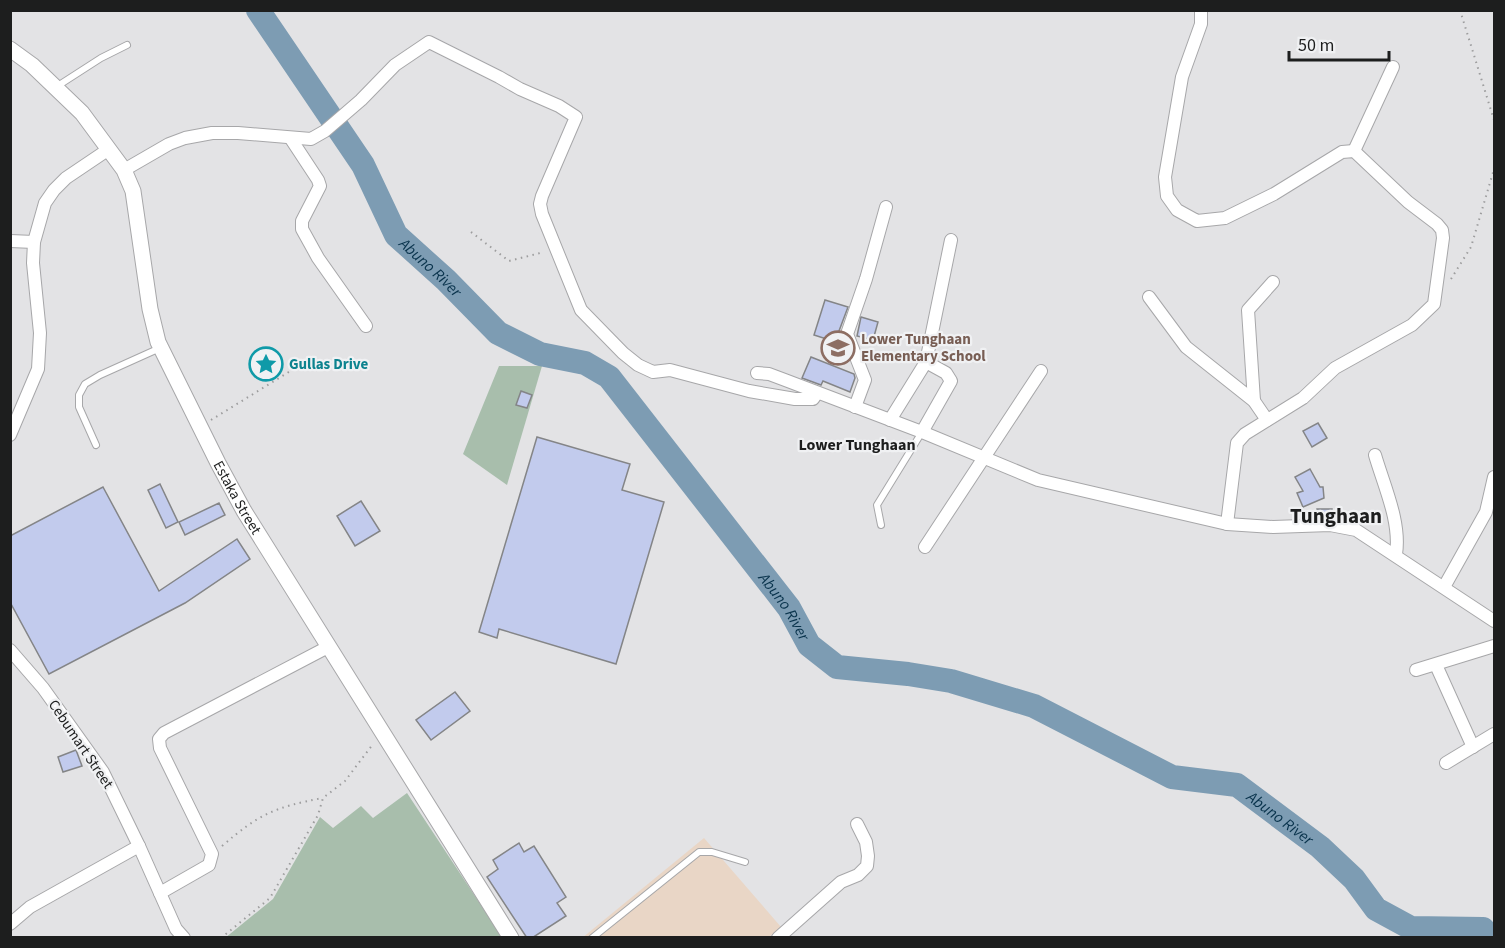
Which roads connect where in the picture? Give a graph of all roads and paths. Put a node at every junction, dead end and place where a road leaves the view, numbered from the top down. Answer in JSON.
{"nodes":[{"id":1,"x":1201,"y":10,"type":"edge"},
{"id":2,"x":1460,"y":10,"type":"edge"},
{"id":3,"x":127,"y":45,"type":"dead end"},
{"id":4,"x":10,"y":49,"type":"edge"},
{"id":5,"x":1394,"y":67,"type":"dead end"},
{"id":6,"x":56,"y":87,"type":"junction"},
{"id":7,"x":1494,"y":120,"type":"edge"},
{"id":8,"x":291,"y":139,"type":"junction"},
{"id":9,"x":109,"y":149,"type":"junction"},
{"id":10,"x":1354,"y":151,"type":"junction"},
{"id":11,"x":124,"y":170,"type":"junction"},
{"id":12,"x":1494,"y":170,"type":"edge"},
{"id":13,"x":886,"y":207,"type":"dead end"},
{"id":14,"x":471,"y":232,"type":"dead end"},
{"id":15,"x":951,"y":240,"type":"dead end"},
{"id":16,"x":10,"y":241,"type":"edge"},
{"id":17,"x":34,"y":242,"type":"junction"},
{"id":18,"x":557,"y":248,"type":"junction"},
{"id":19,"x":1274,"y":282,"type":"dead end"},
{"id":20,"x":1449,"y":282,"type":"dead end"},
{"id":21,"x":1149,"y":297,"type":"dead end"},
{"id":22,"x":366,"y":326,"type":"dead end"},
{"id":23,"x":161,"y":348,"type":"junction"},
{"id":24,"x":305,"y":362,"type":"dead end"},
{"id":25,"x":926,"y":362,"type":"junction"},
{"id":26,"x":1041,"y":371,"type":"dead end"},
{"id":27,"x":757,"y":373,"type":"dead end"},
{"id":28,"x":817,"y":393,"type":"junction"},
{"id":29,"x":1254,"y":401,"type":"junction"},
{"id":30,"x":855,"y":407,"type":"junction"},
{"id":31,"x":890,"y":420,"type":"junction"},
{"id":32,"x":1267,"y":420,"type":"junction"},
{"id":33,"x":200,"y":427,"type":"junction"},
{"id":34,"x":922,"y":432,"type":"junction"},
{"id":35,"x":10,"y":435,"type":"edge"},
{"id":36,"x":96,"y":445,"type":"dead end"},
{"id":37,"x":1375,"y":455,"type":"dead end"},
{"id":38,"x":984,"y":459,"type":"junction"},
{"id":39,"x":1494,"y":477,"type":"edge"},
{"id":40,"x":1227,"y":524,"type":"junction"},
{"id":41,"x":881,"y":525,"type":"dead end"},
{"id":42,"x":925,"y":547,"type":"dead end"},
{"id":43,"x":1396,"y":554,"type":"junction"},
{"id":44,"x":1444,"y":587,"type":"junction"},
{"id":45,"x":1494,"y":621,"type":"edge"},
{"id":46,"x":1494,"y":646,"type":"edge"},
{"id":47,"x":328,"y":647,"type":"junction"},
{"id":48,"x":10,"y":650,"type":"edge"},
{"id":49,"x":1436,"y":665,"type":"junction"},
{"id":50,"x":1416,"y":670,"type":"dead end"},
{"id":51,"x":382,"y":732,"type":"junction"},
{"id":52,"x":1494,"y":734,"type":"edge"},
{"id":53,"x":1473,"y":747,"type":"junction"},
{"id":54,"x":1446,"y":763,"type":"dead end"},
{"id":55,"x":323,"y":798,"type":"junction"},
{"id":56,"x":857,"y":824,"type":"dead end"},
{"id":57,"x":139,"y":846,"type":"junction"},
{"id":58,"x":212,"y":854,"type":"junction"},
{"id":59,"x":745,"y":862,"type":"dead end"},
{"id":60,"x":160,"y":893,"type":"junction"},
{"id":61,"x":10,"y":924,"type":"edge"},
{"id":62,"x":184,"y":938,"type":"edge"},
{"id":63,"x":221,"y":938,"type":"edge"},
{"id":64,"x":511,"y":938,"type":"edge"},
{"id":65,"x":592,"y":938,"type":"edge"},
{"id":66,"x":778,"y":938,"type":"edge"}],
"edges":[{"from":1,"to":10,"type":"street"},
{"from":2,"to":7,"type":"path"},
{"from":3,"to":6,"type":"lane"},
{"from":4,"to":6,"type":"street","name":"Estaka Street"},
{"from":5,"to":10,"type":"street"},
{"from":6,"to":9,"type":"street","name":"Estaka Street"},
{"from":8,"to":11,"type":"street"},
{"from":8,"to":18,"type":"street"},
{"from":8,"to":22,"type":"street"},
{"from":9,"to":11,"type":"street","name":"Estaka Street"},
{"from":9,"to":17,"type":"street"},
{"from":10,"to":32,"type":"street"},
{"from":11,"to":23,"type":"street","name":"Estaka Street"},
{"from":12,"to":20,"type":"path"},
{"from":13,"to":30,"type":"street"},
{"from":14,"to":18,"type":"path"},
{"from":15,"to":25,"type":"street"},
{"from":16,"to":17,"type":"street"},
{"from":17,"to":35,"type":"street"},
{"from":18,"to":28,"type":"street"},
{"from":19,"to":29,"type":"street"},
{"from":21,"to":29,"type":"street"},
{"from":23,"to":33,"type":"street","name":"Estaka Street"},
{"from":23,"to":36,"type":"lane"},
{"from":24,"to":33,"type":"path"},
{"from":25,"to":31,"type":"street"},
{"from":25,"to":34,"type":"street"},
{"from":26,"to":38,"type":"street"},
{"from":27,"to":28,"type":"street"},
{"from":28,"to":30,"type":"street"},
{"from":29,"to":32,"type":"street"},
{"from":30,"to":31,"type":"street"},
{"from":31,"to":34,"type":"street"},
{"from":32,"to":40,"type":"street"},
{"from":33,"to":47,"type":"street","name":"Estaka Street"},
{"from":34,"to":38,"type":"street"},
{"from":34,"to":41,"type":"lane"},
{"from":37,"to":43,"type":"street"},
{"from":38,"to":40,"type":"street"},
{"from":38,"to":42,"type":"street"},
{"from":39,"to":44,"type":"street"},
{"from":40,"to":43,"type":"street"},
{"from":43,"to":44,"type":"street"},
{"from":44,"to":45,"type":"street"},
{"from":46,"to":49,"type":"street"},
{"from":47,"to":51,"type":"street","name":"Estaka Street"},
{"from":47,"to":58,"type":"street"},
{"from":48,"to":57,"type":"street","name":"Cebumart Street"},
{"from":49,"to":50,"type":"street"},
{"from":49,"to":53,"type":"street"},
{"from":51,"to":55,"type":"path"},
{"from":51,"to":64,"type":"street","name":"Estaka Street"},
{"from":52,"to":53,"type":"street"},
{"from":53,"to":54,"type":"street"},
{"from":55,"to":58,"type":"path"},
{"from":55,"to":63,"type":"path"},
{"from":56,"to":66,"type":"street"},
{"from":57,"to":60,"type":"street","name":"Cebumart Street"},
{"from":57,"to":61,"type":"street"},
{"from":58,"to":60,"type":"street"},
{"from":59,"to":65,"type":"lane"},
{"from":60,"to":62,"type":"street","name":"Cebumart Street"}]}
